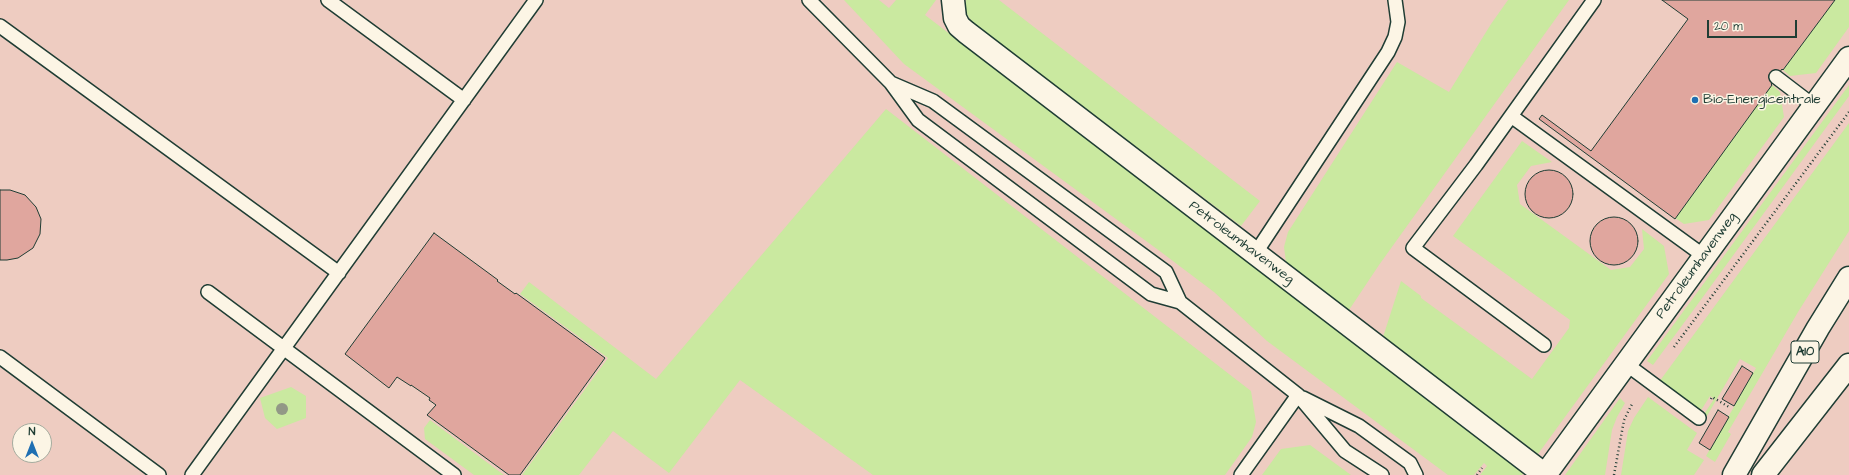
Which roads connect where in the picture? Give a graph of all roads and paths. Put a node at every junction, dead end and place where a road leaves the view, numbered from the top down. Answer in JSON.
{"nodes":[{"id":1,"x":328,"y":0,"type":"edge"},
{"id":2,"x":536,"y":0,"type":"edge"},
{"id":3,"x":809,"y":0,"type":"edge"},
{"id":4,"x":953,"y":0,"type":"edge"},
{"id":5,"x":1594,"y":0,"type":"edge"},
{"id":6,"x":1400,"y":3,"type":"edge"},
{"id":7,"x":0,"y":26,"type":"edge"},
{"id":8,"x":1849,"y":58,"type":"edge"},
{"id":9,"x":1776,"y":77,"type":"dead end"},
{"id":10,"x":891,"y":83,"type":"junction"},
{"id":11,"x":464,"y":100,"type":"junction"},
{"id":12,"x":1814,"y":106,"type":"junction"},
{"id":13,"x":1849,"y":112,"type":"edge"},
{"id":14,"x":1511,"y":116,"type":"junction"},
{"id":15,"x":1255,"y":254,"type":"junction"},
{"id":16,"x":1704,"y":256,"type":"junction"},
{"id":17,"x":338,"y":274,"type":"junction"},
{"id":18,"x":1849,"y":278,"type":"edge"},
{"id":19,"x":208,"y":292,"type":"dead end"},
{"id":20,"x":1180,"y":302,"type":"junction"},
{"id":21,"x":1544,"y":345,"type":"dead end"},
{"id":22,"x":284,"y":349,"type":"junction"},
{"id":23,"x":0,"y":357,"type":"edge"},
{"id":24,"x":1626,"y":364,"type":"junction"},
{"id":25,"x":1849,"y":365,"type":"edge"},
{"id":26,"x":1648,"y":381,"type":"junction"},
{"id":27,"x":1298,"y":395,"type":"junction"},
{"id":28,"x":1712,"y":397,"type":"dead end"},
{"id":29,"x":1729,"y":407,"type":"dead end"},
{"id":30,"x":1699,"y":418,"type":"dead end"},
{"id":31,"x":1482,"y":468,"type":"dead end"},
{"id":32,"x":159,"y":475,"type":"edge"},
{"id":33,"x":192,"y":475,"type":"edge"},
{"id":34,"x":454,"y":475,"type":"edge"},
{"id":35,"x":1241,"y":475,"type":"edge"},
{"id":36,"x":1382,"y":475,"type":"edge"},
{"id":37,"x":1416,"y":475,"type":"edge"},
{"id":38,"x":1477,"y":475,"type":"edge"},
{"id":39,"x":1545,"y":475,"type":"edge"},
{"id":40,"x":1614,"y":475,"type":"edge"},
{"id":41,"x":1734,"y":475,"type":"edge"},
{"id":42,"x":1763,"y":475,"type":"edge"}],
"edges":[{"from":1,"to":11,"type":"lane"},
{"from":2,"to":11,"type":"lane"},
{"from":3,"to":10,"type":"lane"},
{"from":4,"to":15,"type":"main road","name":"Petroleumhavenweg"},
{"from":5,"to":14,"type":"lane"},
{"from":6,"to":15,"type":"lane"},
{"from":7,"to":17,"type":"lane"},
{"from":8,"to":12,"type":"main road","name":"Petroleumhavenweg"},
{"from":9,"to":12,"type":"lane"},
{"from":10,"to":20,"type":"lane"},
{"from":10,"to":20,"type":"lane"},
{"from":11,"to":17,"type":"lane"},
{"from":12,"to":16,"type":"main road","name":"Petroleumhavenweg"},
{"from":13,"to":26,"type":"path"},
{"from":14,"to":16,"type":"lane"},
{"from":14,"to":21,"type":"lane"},
{"from":15,"to":39,"type":"main road","name":"Petroleumhavenweg"},
{"from":16,"to":24,"type":"main road","name":"Petroleumhavenweg"},
{"from":17,"to":22,"type":"lane"},
{"from":18,"to":41,"type":"main road","number":"A10"},
{"from":19,"to":22,"type":"lane"},
{"from":20,"to":27,"type":"lane"},
{"from":22,"to":33,"type":"lane"},
{"from":22,"to":34,"type":"lane"},
{"from":23,"to":32,"type":"lane"},
{"from":24,"to":26,"type":"lane"},
{"from":24,"to":39,"type":"main road","name":"Petroleumhavenweg"},
{"from":25,"to":42,"type":"main road"},
{"from":26,"to":30,"type":"lane"},
{"from":26,"to":40,"type":"path"},
{"from":27,"to":35,"type":"lane"},
{"from":27,"to":36,"type":"lane"},
{"from":27,"to":37,"type":"lane"},
{"from":28,"to":29,"type":"path"},
{"from":31,"to":38,"type":"path"}]}
